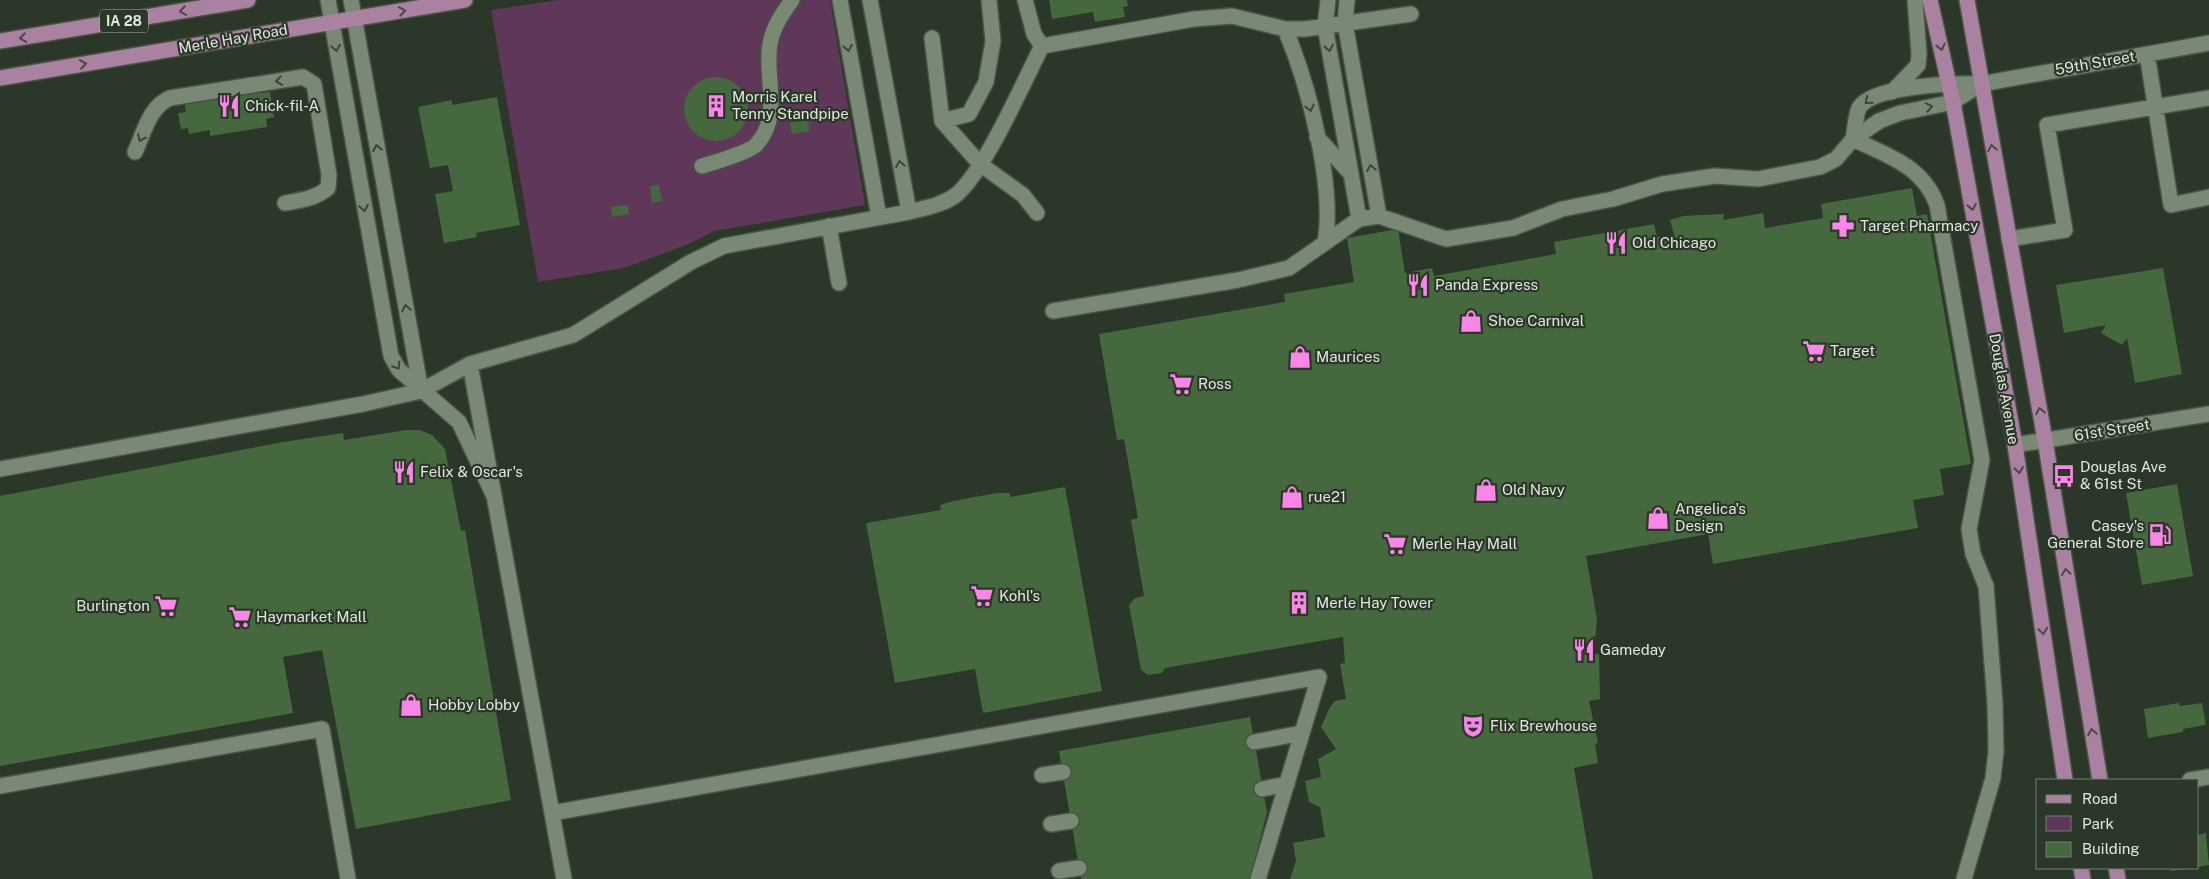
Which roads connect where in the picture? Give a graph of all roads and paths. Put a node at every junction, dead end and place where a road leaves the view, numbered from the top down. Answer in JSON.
{"nodes":[{"id":1,"x":248,"y":0,"type":"edge"},
{"id":2,"x":328,"y":0,"type":"edge"},
{"id":3,"x":351,"y":0,"type":"edge"},
{"id":4,"x":465,"y":0,"type":"edge"},
{"id":5,"x":792,"y":0,"type":"edge"},
{"id":6,"x":840,"y":0,"type":"edge"},
{"id":7,"x":870,"y":0,"type":"edge"},
{"id":8,"x":989,"y":0,"type":"edge"},
{"id":9,"x":1025,"y":0,"type":"edge"},
{"id":10,"x":1328,"y":0,"type":"edge"},
{"id":11,"x":1347,"y":0,"type":"edge"},
{"id":12,"x":1915,"y":0,"type":"edge"},
{"id":13,"x":1930,"y":0,"type":"edge"},
{"id":14,"x":1967,"y":0,"type":"edge"},
{"id":15,"x":1411,"y":14,"type":"dead end"},
{"id":16,"x":354,"y":19,"type":"junction"},
{"id":17,"x":332,"y":22,"type":"junction"},
{"id":18,"x":1346,"y":23,"type":"junction"},
{"id":19,"x":1325,"y":26,"type":"junction"},
{"id":20,"x":1285,"y":29,"type":"junction"},
{"id":21,"x":932,"y":38,"type":"dead end"},
{"id":22,"x":0,"y":41,"type":"edge"},
{"id":23,"x":2209,"y":43,"type":"edge"},
{"id":24,"x":1042,"y":46,"type":"junction"},
{"id":25,"x":2146,"y":54,"type":"junction"},
{"id":26,"x":0,"y":78,"type":"edge"},
{"id":27,"x":1949,"y":83,"type":"junction"},
{"id":28,"x":1981,"y":84,"type":"junction"},
{"id":29,"x":1892,"y":92,"type":"junction"},
{"id":30,"x":2209,"y":98,"type":"edge"},
{"id":31,"x":1953,"y":102,"type":"junction"},
{"id":32,"x":2154,"y":107,"type":"junction"},
{"id":33,"x":942,"y":121,"type":"junction"},
{"id":34,"x":1317,"y":138,"type":"junction"},
{"id":35,"x":1853,"y":139,"type":"junction"},
{"id":36,"x":135,"y":152,"type":"dead end"},
{"id":37,"x":980,"y":164,"type":"junction"},
{"id":38,"x":702,"y":166,"type":"dead end"},
{"id":39,"x":1352,"y":174,"type":"junction"},
{"id":40,"x":2209,"y":197,"type":"edge"},
{"id":41,"x":285,"y":203,"type":"dead end"},
{"id":42,"x":909,"y":212,"type":"junction"},
{"id":43,"x":1037,"y":212,"type":"dead end"},
{"id":44,"x":1379,"y":216,"type":"junction"},
{"id":45,"x":879,"y":217,"type":"junction"},
{"id":46,"x":1359,"y":219,"type":"junction"},
{"id":47,"x":829,"y":226,"type":"junction"},
{"id":48,"x":2009,"y":239,"type":"junction"},
{"id":49,"x":1325,"y":243,"type":"junction"},
{"id":50,"x":838,"y":283,"type":"dead end"},
{"id":51,"x":1053,"y":311,"type":"dead end"},
{"id":52,"x":470,"y":364,"type":"junction"},
{"id":53,"x":420,"y":391,"type":"junction"},
{"id":54,"x":2209,"y":414,"type":"edge"},
{"id":55,"x":2046,"y":440,"type":"junction"},
{"id":56,"x":2015,"y":445,"type":"junction"},
{"id":57,"x":0,"y":469,"type":"edge"},
{"id":58,"x":494,"y":496,"type":"junction"},
{"id":59,"x":1302,"y":733,"type":"junction"},
{"id":60,"x":1254,"y":742,"type":"dead end"},
{"id":61,"x":1062,"y":772,"type":"dead end"},
{"id":62,"x":1042,"y":775,"type":"dead end"},
{"id":63,"x":2209,"y":777,"type":"edge"},
{"id":64,"x":2065,"y":779,"type":"edge"},
{"id":65,"x":2100,"y":779,"type":"edge"},
{"id":66,"x":2196,"y":779,"type":"edge"},
{"id":67,"x":1287,"y":784,"type":"junction"},
{"id":68,"x":0,"y":786,"type":"edge"},
{"id":69,"x":1262,"y":789,"type":"dead end"},
{"id":70,"x":552,"y":813,"type":"junction"},
{"id":71,"x":1071,"y":821,"type":"dead end"},
{"id":72,"x":1051,"y":824,"type":"dead end"},
{"id":73,"x":1080,"y":868,"type":"dead end"},
{"id":74,"x":1059,"y":871,"type":"dead end"},
{"id":75,"x":348,"y":879,"type":"edge"},
{"id":76,"x":564,"y":879,"type":"edge"},
{"id":77,"x":1258,"y":879,"type":"edge"},
{"id":78,"x":1964,"y":879,"type":"edge"}],
"edges":[{"from":1,"to":22,"type":"main road","number":"IA 28","one_way":true},
{"from":2,"to":17,"type":"street"},
{"from":3,"to":16,"type":"street"},
{"from":16,"to":4,"type":"main road","name":"Merle Hay Road","number":"IA 28","one_way":true},
{"from":5,"to":38,"type":"street"},
{"from":6,"to":45,"type":"street","one_way":true},
{"from":42,"to":7,"type":"street","one_way":true},
{"from":8,"to":33,"type":"street"},
{"from":9,"to":24,"type":"street"},
{"from":10,"to":19,"type":"street"},
{"from":11,"to":18,"type":"street"},
{"from":12,"to":29,"type":"street"},
{"from":13,"to":27,"type":"main road","name":"Douglas Avenue","one_way":true},
{"from":14,"to":28,"type":"main road","name":"Douglas Avenue"},
{"from":15,"to":18,"type":"street"},
{"from":16,"to":17,"type":"main road","name":"Merle Hay Road","number":"IA 28"},
{"from":53,"to":16,"type":"street","one_way":true},
{"from":26,"to":17,"type":"main road","name":"Merle Hay Road","number":"IA 28","one_way":true},
{"from":17,"to":53,"type":"street","one_way":true},
{"from":18,"to":19,"type":"street"},
{"from":44,"to":18,"type":"street","one_way":true},
{"from":19,"to":20,"type":"street"},
{"from":19,"to":39,"type":"street","one_way":true},
{"from":20,"to":24,"type":"street"},
{"from":20,"to":34,"type":"street","one_way":true},
{"from":21,"to":33,"type":"street"},
{"from":23,"to":25,"type":"street","name":"59th Street"},
{"from":24,"to":37,"type":"street"},
{"from":25,"to":28,"type":"street","name":"59th Street"},
{"from":25,"to":32,"type":"street"},
{"from":27,"to":28,"type":"street","name":"59th Street"},
{"from":27,"to":29,"type":"street","name":"59th Street"},
{"from":27,"to":31,"type":"main road","name":"Douglas Avenue"},
{"from":28,"to":31,"type":"street","name":"59th Street"},
{"from":48,"to":28,"type":"main road","name":"Douglas Avenue","one_way":true},
{"from":29,"to":35,"type":"street","name":"59th Street","one_way":true},
{"from":30,"to":32,"type":"street"},
{"from":35,"to":31,"type":"street","one_way":true},
{"from":31,"to":56,"type":"main road","name":"Douglas Avenue","one_way":true},
{"from":32,"to":40,"type":"street"},
{"from":32,"to":48,"type":"street"},
{"from":33,"to":37,"type":"street"},
{"from":34,"to":39,"type":"street"},
{"from":34,"to":49,"type":"street"},
{"from":35,"to":44,"type":"street"},
{"from":35,"to":78,"type":"street"},
{"from":41,"to":36,"type":"street","one_way":true},
{"from":37,"to":42,"type":"street"},
{"from":37,"to":43,"type":"street"},
{"from":39,"to":46,"type":"street"},
{"from":42,"to":45,"type":"street"},
{"from":44,"to":46,"type":"street"},
{"from":45,"to":47,"type":"street"},
{"from":46,"to":49,"type":"street"},
{"from":47,"to":50,"type":"street"},
{"from":47,"to":52,"type":"street"},
{"from":55,"to":48,"type":"main road","name":"Douglas Avenue","one_way":true},
{"from":49,"to":51,"type":"street"},
{"from":52,"to":53,"type":"street"},
{"from":52,"to":58,"type":"street"},
{"from":53,"to":57,"type":"street"},
{"from":53,"to":58,"type":"street"},
{"from":54,"to":55,"type":"street","name":"61st Street"},
{"from":55,"to":56,"type":"street","name":"61st Street"},
{"from":65,"to":55,"type":"main road","name":"Douglas Avenue","one_way":true},
{"from":56,"to":64,"type":"main road","name":"Douglas Avenue","one_way":true},
{"from":58,"to":70,"type":"street"},
{"from":59,"to":60,"type":"street"},
{"from":59,"to":67,"type":"street"},
{"from":59,"to":70,"type":"street"},
{"from":61,"to":62,"type":"street"},
{"from":63,"to":66,"type":"street"},
{"from":67,"to":69,"type":"street"},
{"from":67,"to":77,"type":"street"},
{"from":68,"to":75,"type":"street"},
{"from":70,"to":76,"type":"street"},
{"from":71,"to":72,"type":"street"},
{"from":73,"to":74,"type":"street"}]}
